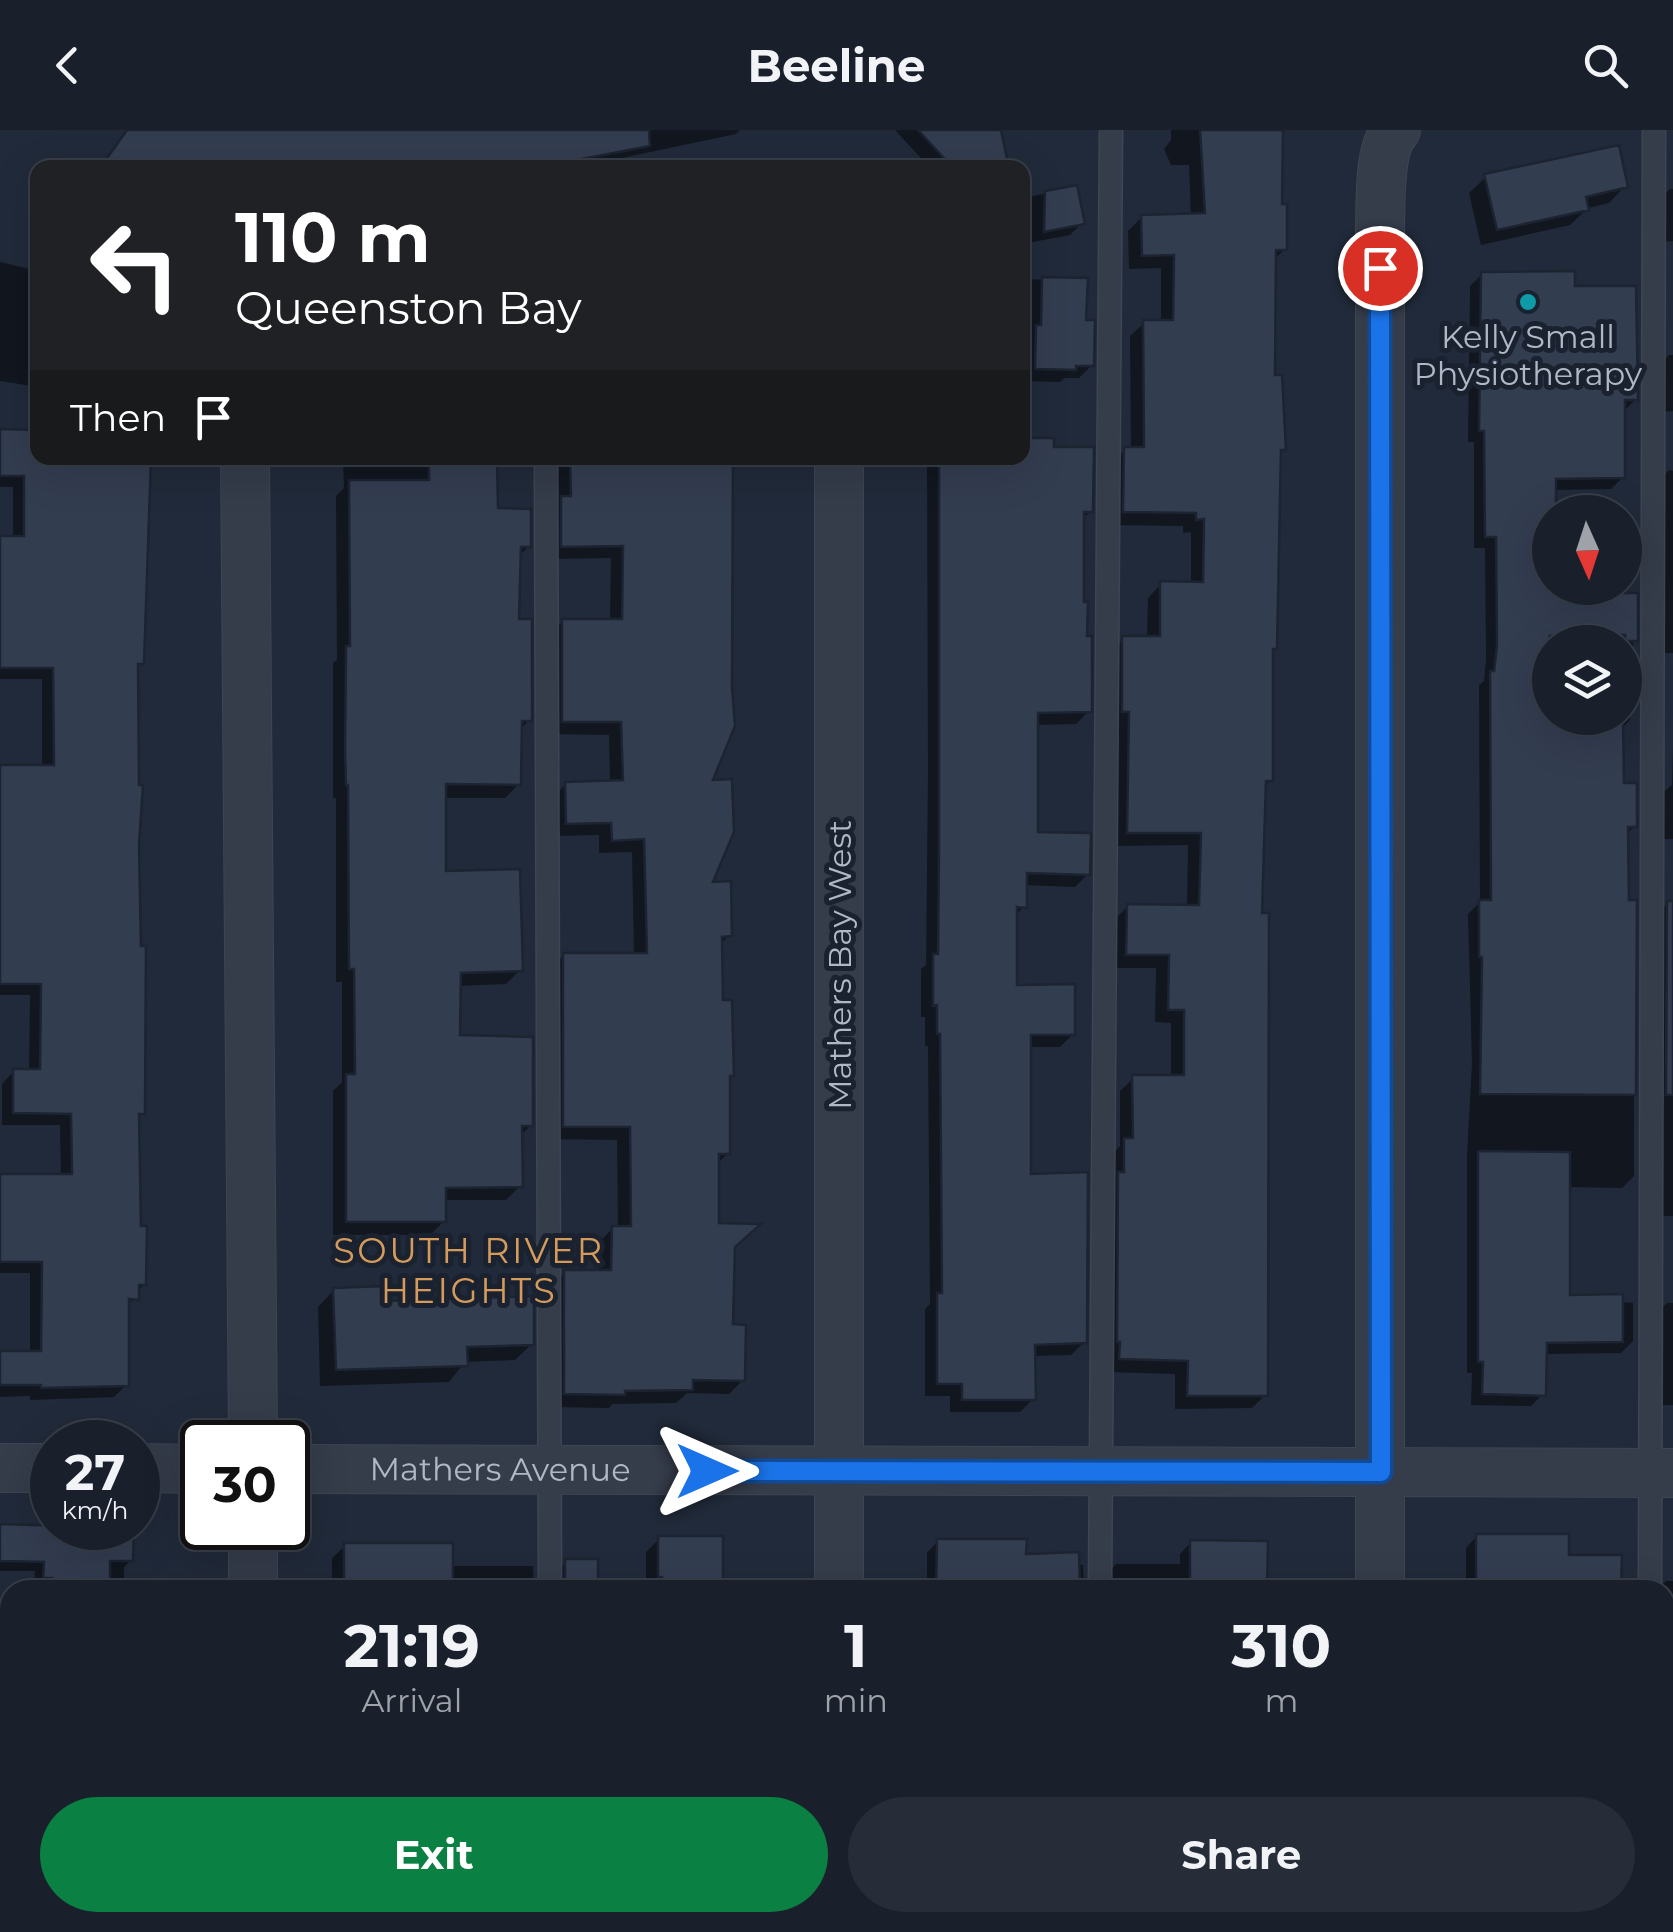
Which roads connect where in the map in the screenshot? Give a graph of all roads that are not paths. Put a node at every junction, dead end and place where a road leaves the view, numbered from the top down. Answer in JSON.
{"nodes":[{"id":1,"x":1111,"y":130,"type":"edge"},
{"id":2,"x":1396,"y":130,"type":"edge"},
{"id":3,"x":1654,"y":130,"type":"edge"},
{"id":4,"x":245,"y":465,"type":"edge"},
{"id":5,"x":546,"y":465,"type":"edge"},
{"id":6,"x":839,"y":465,"type":"edge"},
{"id":7,"x":253,"y":1420,"type":"edge"},
{"id":8,"x":0,"y":1468,"type":"edge"},
{"id":9,"x":30,"y":1468,"type":"edge"},
{"id":10,"x":310,"y":1469,"type":"edge"},
{"id":11,"x":551,"y":1470,"type":"junction"},
{"id":12,"x":840,"y":1472,"type":"junction"},
{"id":13,"x":1101,"y":1472,"type":"junction"},
{"id":14,"x":1381,"y":1472,"type":"junction"},
{"id":15,"x":1662,"y":1472,"type":"edge"},
{"id":16,"x":253,"y":1550,"type":"edge"},
{"id":17,"x":253,"y":1580,"type":"edge"},
{"id":18,"x":550,"y":1580,"type":"edge"},
{"id":19,"x":840,"y":1580,"type":"edge"},
{"id":20,"x":1100,"y":1580,"type":"edge"},
{"id":21,"x":1380,"y":1580,"type":"edge"},
{"id":22,"x":1651,"y":1580,"type":"edge"}],
"edges":[{"from":1,"to":13,"type":"lane"},
{"from":2,"to":14,"type":"street"},
{"from":3,"to":15,"type":"lane"},
{"from":4,"to":7,"type":"street"},
{"from":5,"to":11,"type":"lane"},
{"from":6,"to":12,"type":"street","name":"Mathers Bay West"},
{"from":8,"to":9,"type":"street"},
{"from":10,"to":11,"type":"street","name":"Mathers Avenue"},
{"from":11,"to":12,"type":"street","name":"Mathers Avenue"},
{"from":11,"to":18,"type":"lane"},
{"from":12,"to":13,"type":"street","name":"Mathers Avenue"},
{"from":12,"to":19,"type":"street","name":"Mathers Bay West"},
{"from":13,"to":14,"type":"street","name":"Mathers Avenue"},
{"from":13,"to":20,"type":"lane"},
{"from":14,"to":15,"type":"street","name":"Mathers Avenue"},
{"from":14,"to":21,"type":"street"},
{"from":15,"to":22,"type":"lane"},
{"from":16,"to":17,"type":"street"}]}
